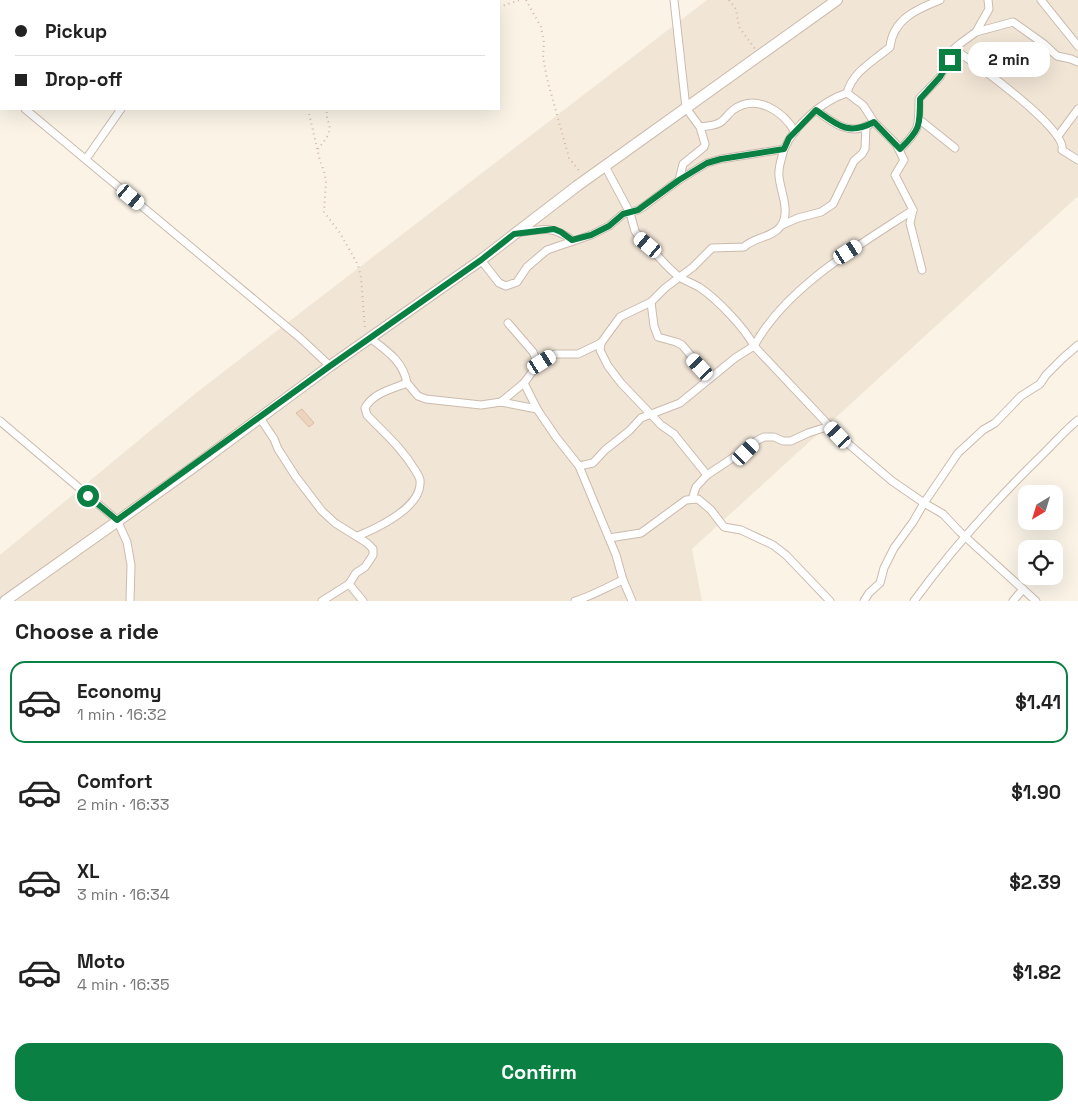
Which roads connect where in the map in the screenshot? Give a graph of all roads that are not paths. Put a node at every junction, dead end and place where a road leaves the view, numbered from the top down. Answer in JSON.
{"nodes":[{"id":1,"x":674,"y":0,"type":"edge"},
{"id":2,"x":837,"y":0,"type":"edge"},
{"id":3,"x":940,"y":0,"type":"edge"},
{"id":4,"x":988,"y":0,"type":"edge"},
{"id":5,"x":1041,"y":0,"type":"edge"},
{"id":6,"x":976,"y":32,"type":"junction"},
{"id":7,"x":1078,"y":47,"type":"edge"},
{"id":8,"x":954,"y":49,"type":"junction"},
{"id":9,"x":1075,"y":60,"type":"edge"},
{"id":10,"x":847,"y":93,"type":"junction"},
{"id":11,"x":686,"y":108,"type":"junction"},
{"id":12,"x":1078,"y":109,"type":"edge"},
{"id":13,"x":26,"y":110,"type":"edge"},
{"id":14,"x":120,"y":110,"type":"edge"},
{"id":15,"x":816,"y":110,"type":"junction"},
{"id":16,"x":920,"y":120,"type":"junction"},
{"id":17,"x":874,"y":122,"type":"junction"},
{"id":18,"x":866,"y":126,"type":"junction"},
{"id":19,"x":700,"y":127,"type":"junction"},
{"id":20,"x":795,"y":132,"type":"junction"},
{"id":21,"x":1058,"y":136,"type":"junction"},
{"id":22,"x":955,"y":148,"type":"dead end"},
{"id":23,"x":784,"y":149,"type":"junction"},
{"id":24,"x":900,"y":149,"type":"junction"},
{"id":25,"x":86,"y":159,"type":"junction"},
{"id":26,"x":1078,"y":160,"type":"edge"},
{"id":27,"x":605,"y":166,"type":"junction"},
{"id":28,"x":679,"y":180,"type":"junction"},
{"id":29,"x":913,"y":210,"type":"junction"},
{"id":30,"x":630,"y":213,"type":"junction"},
{"id":31,"x":782,"y":225,"type":"junction"},
{"id":32,"x":514,"y":234,"type":"junction"},
{"id":33,"x":572,"y":240,"type":"junction"},
{"id":34,"x":481,"y":260,"type":"junction"},
{"id":35,"x":922,"y":270,"type":"dead end"},
{"id":36,"x":680,"y":277,"type":"junction"},
{"id":37,"x":651,"y":302,"type":"junction"},
{"id":38,"x":508,"y":323,"type":"dead end"},
{"id":39,"x":370,"y":338,"type":"junction"},
{"id":40,"x":601,"y":343,"type":"junction"},
{"id":41,"x":1078,"y":345,"type":"edge"},
{"id":42,"x":754,"y":346,"type":"junction"},
{"id":43,"x":538,"y":364,"type":"junction"},
{"id":44,"x":330,"y":366,"type":"junction"},
{"id":45,"x":710,"y":378,"type":"junction"},
{"id":46,"x":407,"y":383,"type":"junction"},
{"id":47,"x":524,"y":383,"type":"junction"},
{"id":48,"x":501,"y":402,"type":"junction"},
{"id":49,"x":537,"y":410,"type":"junction"},
{"id":50,"x":652,"y":413,"type":"junction"},
{"id":51,"x":260,"y":418,"type":"junction"},
{"id":52,"x":1078,"y":420,"type":"edge"},
{"id":53,"x":0,"y":421,"type":"edge"},
{"id":54,"x":830,"y":426,"type":"junction"},
{"id":55,"x":580,"y":466,"type":"junction"},
{"id":56,"x":707,"y":475,"type":"junction"},
{"id":57,"x":692,"y":499,"type":"junction"},
{"id":58,"x":924,"y":503,"type":"junction"},
{"id":59,"x":117,"y":520,"type":"junction"},
{"id":60,"x":358,"y":536,"type":"junction"},
{"id":61,"x":964,"y":536,"type":"junction"},
{"id":62,"x":610,"y":538,"type":"junction"},
{"id":63,"x":623,"y":580,"type":"junction"},
{"id":64,"x":349,"y":584,"type":"junction"},
{"id":65,"x":1023,"y":589,"type":"junction"},
{"id":66,"x":5,"y":601,"type":"edge"},
{"id":67,"x":130,"y":601,"type":"edge"},
{"id":68,"x":322,"y":601,"type":"edge"},
{"id":69,"x":362,"y":601,"type":"edge"},
{"id":70,"x":575,"y":601,"type":"edge"},
{"id":71,"x":632,"y":601,"type":"edge"},
{"id":72,"x":830,"y":601,"type":"edge"},
{"id":73,"x":864,"y":601,"type":"edge"},
{"id":74,"x":914,"y":601,"type":"edge"},
{"id":75,"x":1013,"y":601,"type":"edge"},
{"id":76,"x":1036,"y":601,"type":"edge"}],
"edges":[{"from":1,"to":11,"type":"street"},
{"from":2,"to":11,"type":"main road"},
{"from":3,"to":10,"type":"street"},
{"from":4,"to":6,"type":"street"},
{"from":5,"to":7,"type":"street"},
{"from":6,"to":8,"type":"street"},
{"from":6,"to":9,"type":"street"},
{"from":7,"to":9,"type":"street"},
{"from":8,"to":16,"type":"street"},
{"from":8,"to":21,"type":"street"},
{"from":10,"to":15,"type":"street"},
{"from":10,"to":17,"type":"street"},
{"from":11,"to":19,"type":"street"},
{"from":11,"to":27,"type":"main road"},
{"from":12,"to":21,"type":"street"},
{"from":13,"to":25,"type":"street"},
{"from":14,"to":25,"type":"street"},
{"from":15,"to":18,"type":"street"},
{"from":15,"to":20,"type":"street"},
{"from":16,"to":22,"type":"street"},
{"from":16,"to":24,"type":"street"},
{"from":17,"to":18,"type":"street"},
{"from":17,"to":24,"type":"street"},
{"from":18,"to":31,"type":"street"},
{"from":19,"to":20,"type":"street"},
{"from":19,"to":28,"type":"street"},
{"from":20,"to":23,"type":"street"},
{"from":21,"to":26,"type":"street"},
{"from":23,"to":28,"type":"street"},
{"from":23,"to":31,"type":"street"},
{"from":24,"to":29,"type":"street"},
{"from":25,"to":44,"type":"street"},
{"from":27,"to":30,"type":"street"},
{"from":27,"to":32,"type":"main road"},
{"from":28,"to":30,"type":"street"},
{"from":29,"to":35,"type":"street"},
{"from":29,"to":42,"type":"street"},
{"from":30,"to":33,"type":"street"},
{"from":30,"to":36,"type":"street"},
{"from":31,"to":36,"type":"street"},
{"from":32,"to":33,"type":"street"},
{"from":32,"to":34,"type":"main road"},
{"from":33,"to":34,"type":"street"},
{"from":34,"to":39,"type":"main road"},
{"from":36,"to":37,"type":"street"},
{"from":36,"to":42,"type":"street"},
{"from":37,"to":40,"type":"street"},
{"from":37,"to":45,"type":"street"},
{"from":38,"to":43,"type":"street"},
{"from":39,"to":44,"type":"main road"},
{"from":39,"to":46,"type":"street"},
{"from":40,"to":43,"type":"street"},
{"from":40,"to":50,"type":"street"},
{"from":41,"to":58,"type":"street"},
{"from":42,"to":45,"type":"street"},
{"from":42,"to":54,"type":"street"},
{"from":43,"to":47,"type":"street"},
{"from":44,"to":51,"type":"main road"},
{"from":45,"to":50,"type":"street"},
{"from":46,"to":48,"type":"street"},
{"from":46,"to":60,"type":"street"},
{"from":47,"to":48,"type":"street"},
{"from":47,"to":49,"type":"street"},
{"from":48,"to":49,"type":"street"},
{"from":49,"to":55,"type":"street"},
{"from":50,"to":55,"type":"street"},
{"from":50,"to":56,"type":"street"},
{"from":51,"to":59,"type":"main road"},
{"from":51,"to":60,"type":"street"},
{"from":52,"to":61,"type":"street"},
{"from":53,"to":59,"type":"street"},
{"from":54,"to":56,"type":"street"},
{"from":54,"to":58,"type":"street"},
{"from":55,"to":62,"type":"street"},
{"from":56,"to":57,"type":"street"},
{"from":57,"to":62,"type":"street"},
{"from":57,"to":72,"type":"street"},
{"from":58,"to":61,"type":"street"},
{"from":58,"to":73,"type":"street"},
{"from":59,"to":66,"type":"main road"},
{"from":59,"to":67,"type":"street"},
{"from":60,"to":64,"type":"street"},
{"from":61,"to":65,"type":"street"},
{"from":61,"to":74,"type":"street"},
{"from":62,"to":63,"type":"street"},
{"from":63,"to":70,"type":"street"},
{"from":63,"to":71,"type":"street"},
{"from":64,"to":68,"type":"street"},
{"from":64,"to":69,"type":"street"},
{"from":65,"to":75,"type":"street"},
{"from":65,"to":76,"type":"street"}]}
